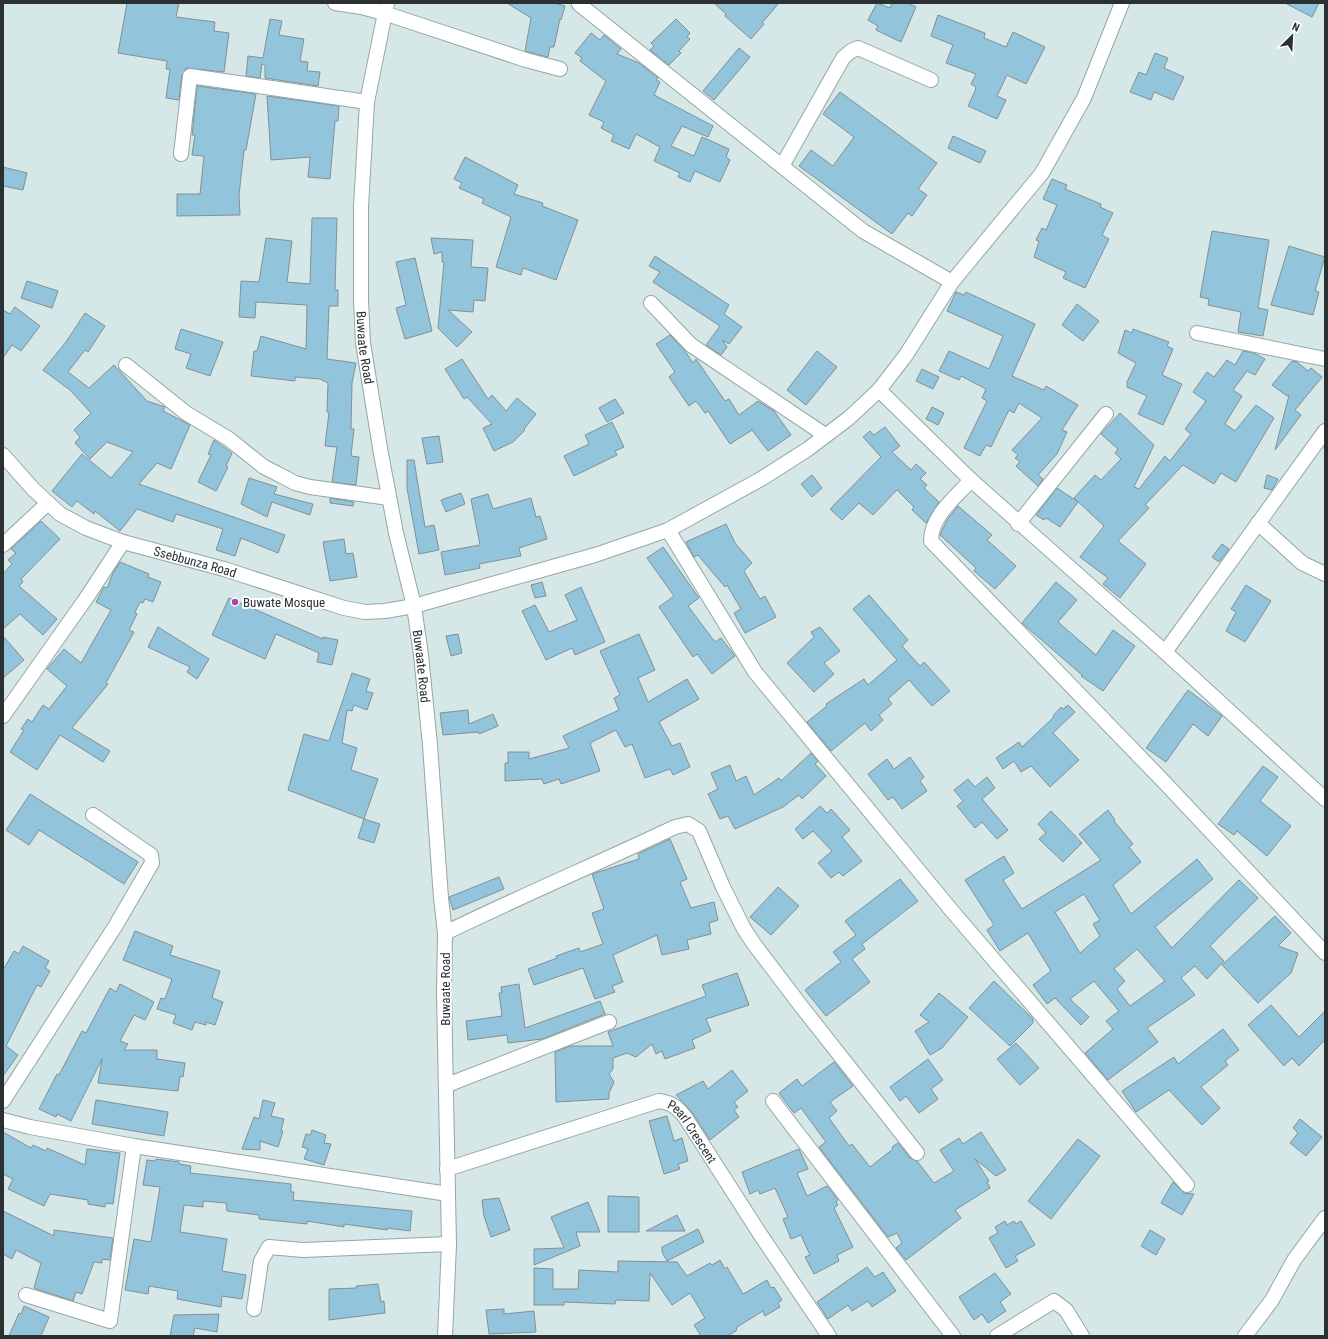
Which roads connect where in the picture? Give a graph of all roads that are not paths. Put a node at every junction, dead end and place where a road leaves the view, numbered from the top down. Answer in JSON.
{"nodes":[{"id":1,"x":335,"y":3,"type":"edge"},
{"id":2,"x":1122,"y":3,"type":"edge"},
{"id":3,"x":579,"y":4,"type":"dead end"},
{"id":4,"x":385,"y":8,"type":"edge"},
{"id":5,"x":560,"y":69,"type":"dead end"},
{"id":6,"x":931,"y":80,"type":"dead end"},
{"id":7,"x":367,"y":102,"type":"junction"},
{"id":8,"x":181,"y":154,"type":"dead end"},
{"id":9,"x":782,"y":166,"type":"junction"},
{"id":10,"x":952,"y":282,"type":"junction"},
{"id":11,"x":651,"y":304,"type":"dead end"},
{"id":12,"x":1197,"y":333,"type":"dead end"},
{"id":13,"x":1325,"y":359,"type":"edge"},
{"id":14,"x":126,"y":365,"type":"dead end"},
{"id":15,"x":880,"y":390,"type":"junction"},
{"id":16,"x":1106,"y":414,"type":"dead end"},
{"id":17,"x":1325,"y":432,"type":"edge"},
{"id":18,"x":825,"y":435,"type":"junction"},
{"id":19,"x":3,"y":455,"type":"edge"},
{"id":20,"x":971,"y":480,"type":"junction"},
{"id":21,"x":389,"y":498,"type":"junction"},
{"id":22,"x":48,"y":503,"type":"junction"},
{"id":23,"x":1258,"y":523,"type":"junction"},
{"id":24,"x":1018,"y":524,"type":"junction"},
{"id":25,"x":668,"y":530,"type":"junction"},
{"id":26,"x":123,"y":542,"type":"junction"},
{"id":27,"x":3,"y":545,"type":"edge"},
{"id":28,"x":1325,"y":574,"type":"edge"},
{"id":29,"x":414,"y":606,"type":"junction"},
{"id":30,"x":1165,"y":652,"type":"junction"},
{"id":31,"x":3,"y":716,"type":"edge"},
{"id":32,"x":1325,"y":799,"type":"edge"},
{"id":33,"x":92,"y":815,"type":"dead end"},
{"id":34,"x":445,"y":933,"type":"junction"},
{"id":35,"x":1325,"y":954,"type":"edge"},
{"id":36,"x":609,"y":1022,"type":"dead end"},
{"id":37,"x":447,"y":1084,"type":"junction"},
{"id":38,"x":3,"y":1101,"type":"edge"},
{"id":39,"x":773,"y":1101,"type":"dead end"},
{"id":40,"x":3,"y":1120,"type":"edge"},
{"id":41,"x":134,"y":1146,"type":"junction"},
{"id":42,"x":917,"y":1153,"type":"dead end"},
{"id":43,"x":448,"y":1169,"type":"junction"},
{"id":44,"x":1187,"y":1185,"type":"dead end"},
{"id":45,"x":448,"y":1194,"type":"junction"},
{"id":46,"x":1325,"y":1218,"type":"edge"},
{"id":47,"x":449,"y":1244,"type":"junction"},
{"id":48,"x":26,"y":1295,"type":"dead end"},
{"id":49,"x":254,"y":1309,"type":"dead end"},
{"id":50,"x":445,"y":1336,"type":"edge"},
{"id":51,"x":829,"y":1336,"type":"edge"},
{"id":52,"x":953,"y":1336,"type":"edge"},
{"id":53,"x":997,"y":1336,"type":"edge"},
{"id":54,"x":1082,"y":1336,"type":"edge"},
{"id":55,"x":1245,"y":1336,"type":"edge"}],
"edges":[{"from":1,"to":4,"type":"street"},
{"from":2,"to":10,"type":"street","name":"Ssebbunza Road"},
{"from":3,"to":9,"type":"street"},
{"from":4,"to":5,"type":"street"},
{"from":4,"to":7,"type":"street","name":"Buwaate Road"},
{"from":6,"to":9,"type":"street"},
{"from":7,"to":8,"type":"street"},
{"from":7,"to":21,"type":"street","name":"Buwaate Road"},
{"from":9,"to":10,"type":"street"},
{"from":10,"to":15,"type":"street","name":"Ssebbunza Road"},
{"from":11,"to":18,"type":"street"},
{"from":12,"to":13,"type":"street"},
{"from":14,"to":21,"type":"street"},
{"from":15,"to":18,"type":"street","name":"Ssebbunza Road"},
{"from":15,"to":20,"type":"street"},
{"from":16,"to":24,"type":"street"},
{"from":17,"to":23,"type":"street"},
{"from":18,"to":25,"type":"street","name":"Ssebbunza Road"},
{"from":19,"to":22,"type":"street","name":"Ssebbunza Road"},
{"from":20,"to":24,"type":"street"},
{"from":20,"to":35,"type":"street"},
{"from":21,"to":29,"type":"street","name":"Buwaate Road"},
{"from":22,"to":26,"type":"street","name":"Ssebbunza Road"},
{"from":22,"to":27,"type":"street"},
{"from":23,"to":28,"type":"street"},
{"from":23,"to":30,"type":"street"},
{"from":24,"to":30,"type":"street"},
{"from":25,"to":29,"type":"street","name":"Ssebbunza Road"},
{"from":25,"to":44,"type":"street"},
{"from":26,"to":29,"type":"street","name":"Ssebbunza Road"},
{"from":26,"to":31,"type":"street"},
{"from":29,"to":34,"type":"street","name":"Buwaate Road"},
{"from":30,"to":32,"type":"street"},
{"from":33,"to":38,"type":"street"},
{"from":34,"to":37,"type":"street","name":"Buwaate Road"},
{"from":34,"to":42,"type":"street"},
{"from":36,"to":37,"type":"street"},
{"from":37,"to":43,"type":"street","name":"Buwaate Road"},
{"from":39,"to":52,"type":"street"},
{"from":40,"to":41,"type":"street"},
{"from":41,"to":45,"type":"street"},
{"from":41,"to":48,"type":"street"},
{"from":43,"to":45,"type":"street","name":"Buwaate Road"},
{"from":43,"to":51,"type":"street","name":"Pearl Crescent"},
{"from":45,"to":47,"type":"street","name":"Buwaate Road"},
{"from":46,"to":55,"type":"street"},
{"from":47,"to":49,"type":"street"},
{"from":47,"to":50,"type":"street","name":"Buwaate Road"},
{"from":53,"to":54,"type":"street"}]}
